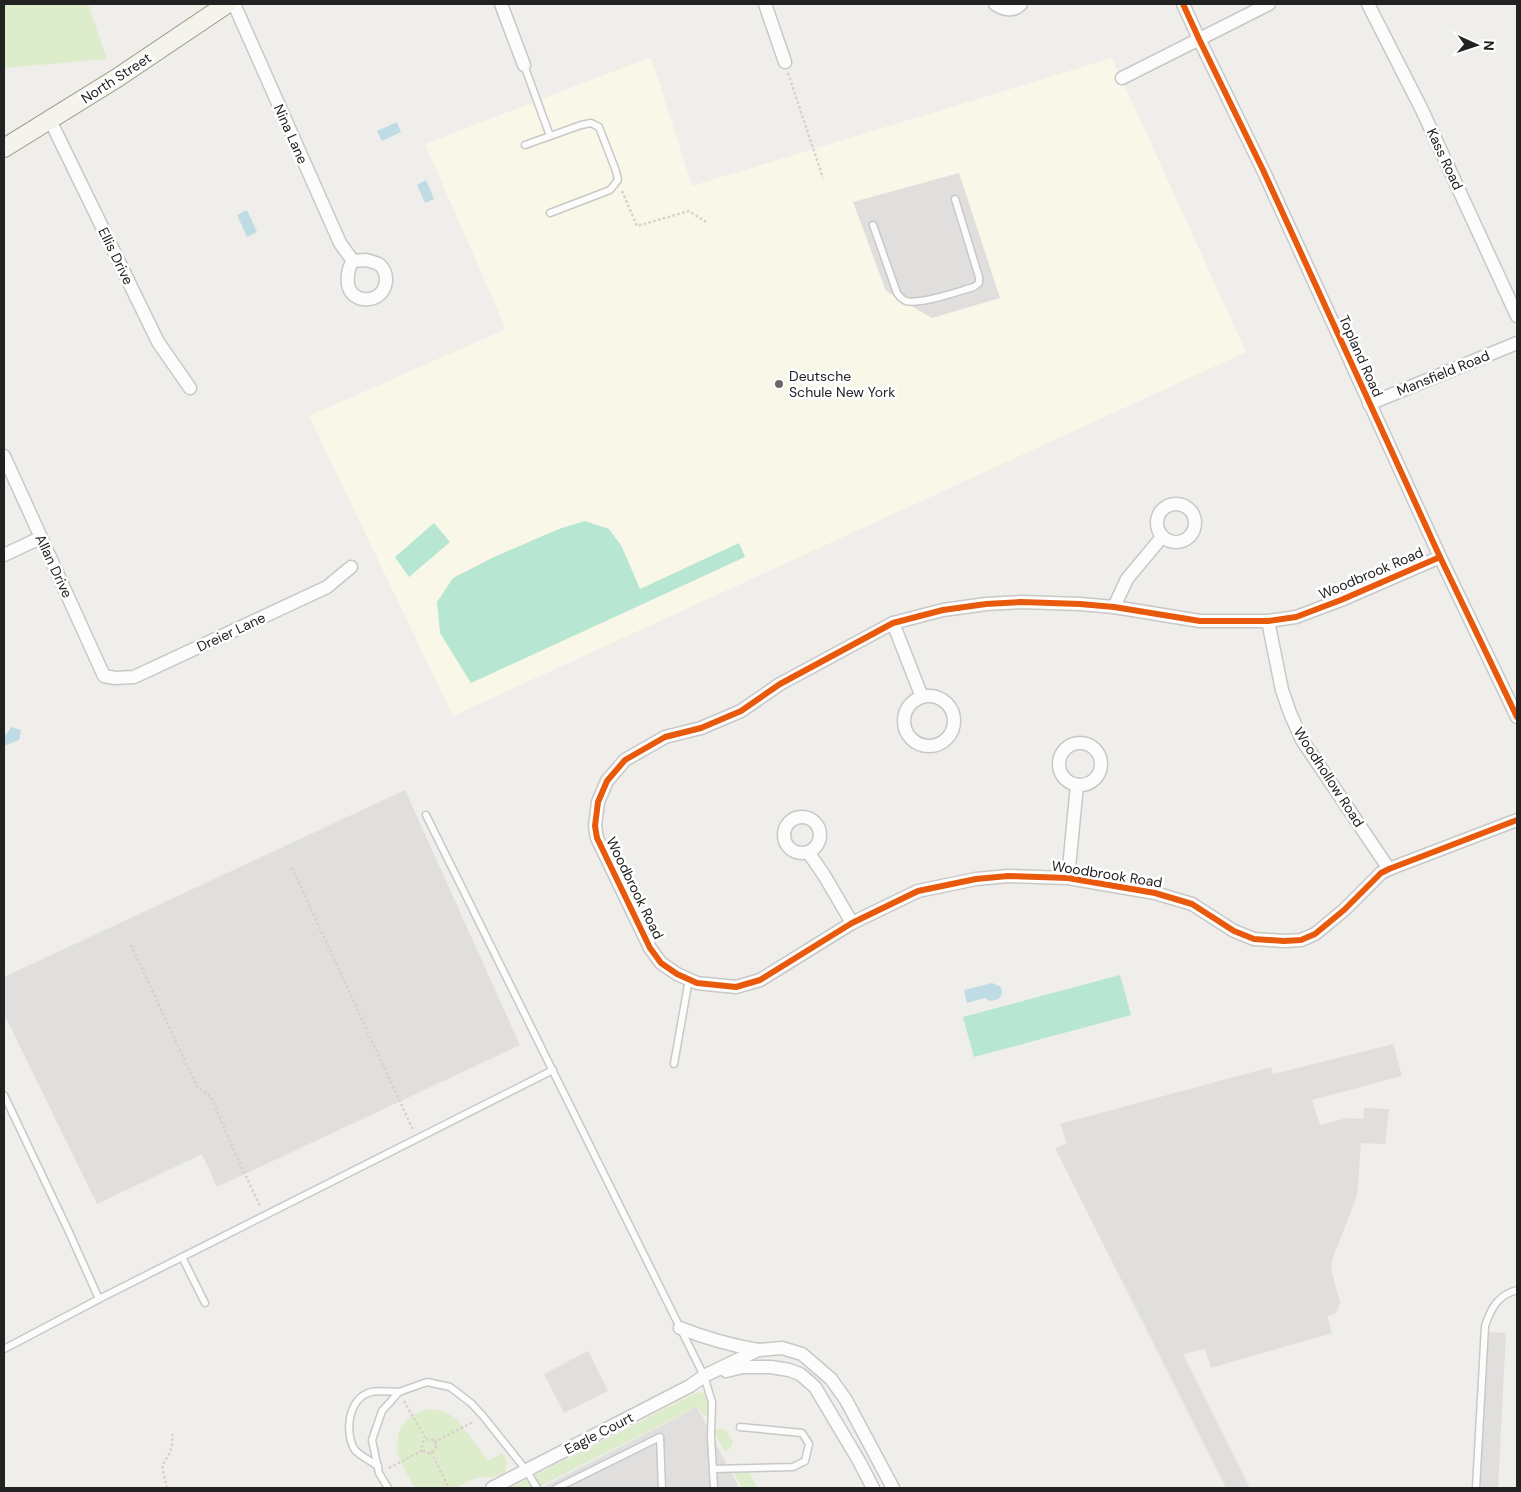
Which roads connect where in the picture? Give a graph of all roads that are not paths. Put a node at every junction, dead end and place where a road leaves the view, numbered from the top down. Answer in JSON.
{"nodes":[{"id":1,"x":227,"y":4,"type":"edge"},
{"id":2,"x":234,"y":4,"type":"edge"},
{"id":3,"x":501,"y":4,"type":"edge"},
{"id":4,"x":765,"y":4,"type":"edge"},
{"id":5,"x":995,"y":4,"type":"edge"},
{"id":6,"x":1021,"y":4,"type":"edge"},
{"id":7,"x":1183,"y":4,"type":"edge"},
{"id":8,"x":1269,"y":4,"type":"edge"},
{"id":9,"x":1368,"y":4,"type":"edge"},
{"id":10,"x":1199,"y":40,"type":"junction"},
{"id":11,"x":785,"y":62,"type":"road end"},
{"id":12,"x":524,"y":65,"type":"joint"},
{"id":13,"x":1122,"y":78,"type":"dead end"},
{"id":14,"x":50,"y":120,"type":"junction"},
{"id":15,"x":550,"y":136,"type":"junction"},
{"id":16,"x":525,"y":145,"type":"dead end"},
{"id":17,"x":4,"y":148,"type":"edge"},
{"id":18,"x":955,"y":199,"type":"dead end"},
{"id":19,"x":550,"y":212,"type":"dead end"},
{"id":20,"x":873,"y":225,"type":"dead end"},
{"id":21,"x":353,"y":262,"type":"dead end"},
{"id":22,"x":1517,"y":316,"type":"edge"},
{"id":23,"x":1517,"y":342,"type":"edge"},
{"id":24,"x":190,"y":388,"type":"dead end"},
{"id":25,"x":1369,"y":404,"type":"junction"},
{"id":26,"x":4,"y":456,"type":"edge"},
{"id":27,"x":1162,"y":537,"type":"dead end"},
{"id":28,"x":40,"y":538,"type":"junction"},
{"id":29,"x":4,"y":555,"type":"edge"},
{"id":30,"x":1440,"y":557,"type":"junction"},
{"id":31,"x":351,"y":567,"type":"dead end"},
{"id":32,"x":1114,"y":607,"type":"junction"},
{"id":33,"x":1268,"y":621,"type":"junction"},
{"id":34,"x":893,"y":624,"type":"junction"},
{"id":35,"x":104,"y":676,"type":"joint"},
{"id":36,"x":922,"y":697,"type":"junction"},
{"id":37,"x":1517,"y":717,"type":"edge"},
{"id":38,"x":1076,"y":785,"type":"dead end"},
{"id":39,"x":426,"y":815,"type":"dead end"},
{"id":40,"x":1517,"y":820,"type":"edge"},
{"id":41,"x":808,"y":852,"type":"dead end"},
{"id":42,"x":1389,"y":869,"type":"junction"},
{"id":43,"x":1068,"y":878,"type":"junction"},
{"id":44,"x":852,"y":923,"type":"junction"},
{"id":45,"x":689,"y":979,"type":"junction"},
{"id":46,"x":674,"y":1064,"type":"dead end"},
{"id":47,"x":553,"y":1070,"type":"junction"},
{"id":48,"x":4,"y":1095,"type":"edge"},
{"id":49,"x":182,"y":1257,"type":"junction"},
{"id":50,"x":1517,"y":1290,"type":"edge"},
{"id":51,"x":99,"y":1299,"type":"junction"},
{"id":52,"x":205,"y":1303,"type":"dead end"},
{"id":53,"x":680,"y":1328,"type":"junction"},
{"id":54,"x":4,"y":1349,"type":"edge"},
{"id":55,"x":758,"y":1350,"type":"junction"},
{"id":56,"x":704,"y":1376,"type":"junction"},
{"id":57,"x":399,"y":1392,"type":"junction"},
{"id":58,"x":740,"y":1427,"type":"dead end"},
{"id":59,"x":713,"y":1468,"type":"junction"},
{"id":60,"x":379,"y":1469,"type":"junction"},
{"id":61,"x":526,"y":1470,"type":"junction"},
{"id":62,"x":388,"y":1488,"type":"edge"},
{"id":63,"x":492,"y":1488,"type":"edge"},
{"id":64,"x":537,"y":1488,"type":"edge"},
{"id":65,"x":557,"y":1488,"type":"edge"},
{"id":66,"x":662,"y":1488,"type":"edge"},
{"id":67,"x":714,"y":1488,"type":"edge"},
{"id":68,"x":873,"y":1488,"type":"edge"},
{"id":69,"x":893,"y":1488,"type":"edge"},
{"id":70,"x":1476,"y":1488,"type":"edge"}],
"edges":[{"from":1,"to":14,"type":"main road","name":"North Street"},
{"from":2,"to":21,"type":"street","name":"Nina Lane"},
{"from":3,"to":12,"type":"street"},
{"from":4,"to":11,"type":"street"},
{"from":5,"to":6,"type":"street"},
{"from":7,"to":10,"type":"street","name":"Topland Road"},
{"from":8,"to":10,"type":"street"},
{"from":9,"to":22,"type":"street","name":"Kass Road"},
{"from":10,"to":13,"type":"street"},
{"from":10,"to":25,"type":"street","name":"Topland Road"},
{"from":12,"to":15,"type":"lane"},
{"from":14,"to":17,"type":"main road","name":"North Street"},
{"from":14,"to":24,"type":"street","name":"Ellis Drive"},
{"from":15,"to":16,"type":"lane"},
{"from":15,"to":19,"type":"lane"},
{"from":18,"to":20,"type":"lane"},
{"from":23,"to":25,"type":"street","name":"Mansfield Road"},
{"from":25,"to":30,"type":"street","name":"Topland Road"},
{"from":26,"to":28,"type":"street","name":"Allan Drive"},
{"from":27,"to":32,"type":"street"},
{"from":28,"to":29,"type":"street"},
{"from":28,"to":35,"type":"street","name":"Allan Drive"},
{"from":30,"to":33,"type":"street","name":"Woodbrook Road"},
{"from":30,"to":37,"type":"street","name":"Topland Road"},
{"from":31,"to":35,"type":"street","name":"Dreier Lane"},
{"from":32,"to":33,"type":"street","name":"Woodbrook Road"},
{"from":32,"to":34,"type":"street","name":"Woodbrook Road"},
{"from":33,"to":42,"type":"street","name":"Woodhollow Road"},
{"from":34,"to":36,"type":"street"},
{"from":34,"to":45,"type":"street","name":"Woodbrook Road"},
{"from":36,"to":36,"type":"street"},
{"from":38,"to":43,"type":"street"},
{"from":39,"to":47,"type":"lane"},
{"from":40,"to":42,"type":"street","name":"Woodbrook Road"},
{"from":41,"to":44,"type":"street"},
{"from":42,"to":43,"type":"street","name":"Woodbrook Road"},
{"from":43,"to":44,"type":"street","name":"Woodbrook Road"},
{"from":44,"to":45,"type":"street","name":"Woodbrook Road"},
{"from":45,"to":46,"type":"lane"},
{"from":47,"to":49,"type":"lane"},
{"from":47,"to":53,"type":"lane"},
{"from":48,"to":51,"type":"lane"},
{"from":49,"to":51,"type":"lane"},
{"from":49,"to":52,"type":"lane"},
{"from":50,"to":70,"type":"lane"},
{"from":51,"to":54,"type":"lane"},
{"from":53,"to":55,"type":"street","name":"Eagle Court"},
{"from":53,"to":56,"type":"lane"},
{"from":55,"to":56,"type":"street","name":"Eagle Court"},
{"from":55,"to":69,"type":"street","name":"Eagle Court"},
{"from":56,"to":59,"type":"lane"},
{"from":56,"to":61,"type":"street","name":"Eagle Court"},
{"from":56,"to":68,"type":"street","name":"Eagle Court"},
{"from":57,"to":60,"type":"lane"},
{"from":57,"to":60,"type":"lane"},
{"from":57,"to":61,"type":"lane"},
{"from":58,"to":59,"type":"lane"},
{"from":59,"to":67,"type":"lane"},
{"from":60,"to":62,"type":"lane"},
{"from":61,"to":63,"type":"street","name":"Eagle Court"},
{"from":61,"to":64,"type":"lane"},
{"from":65,"to":66,"type":"lane"}]}
